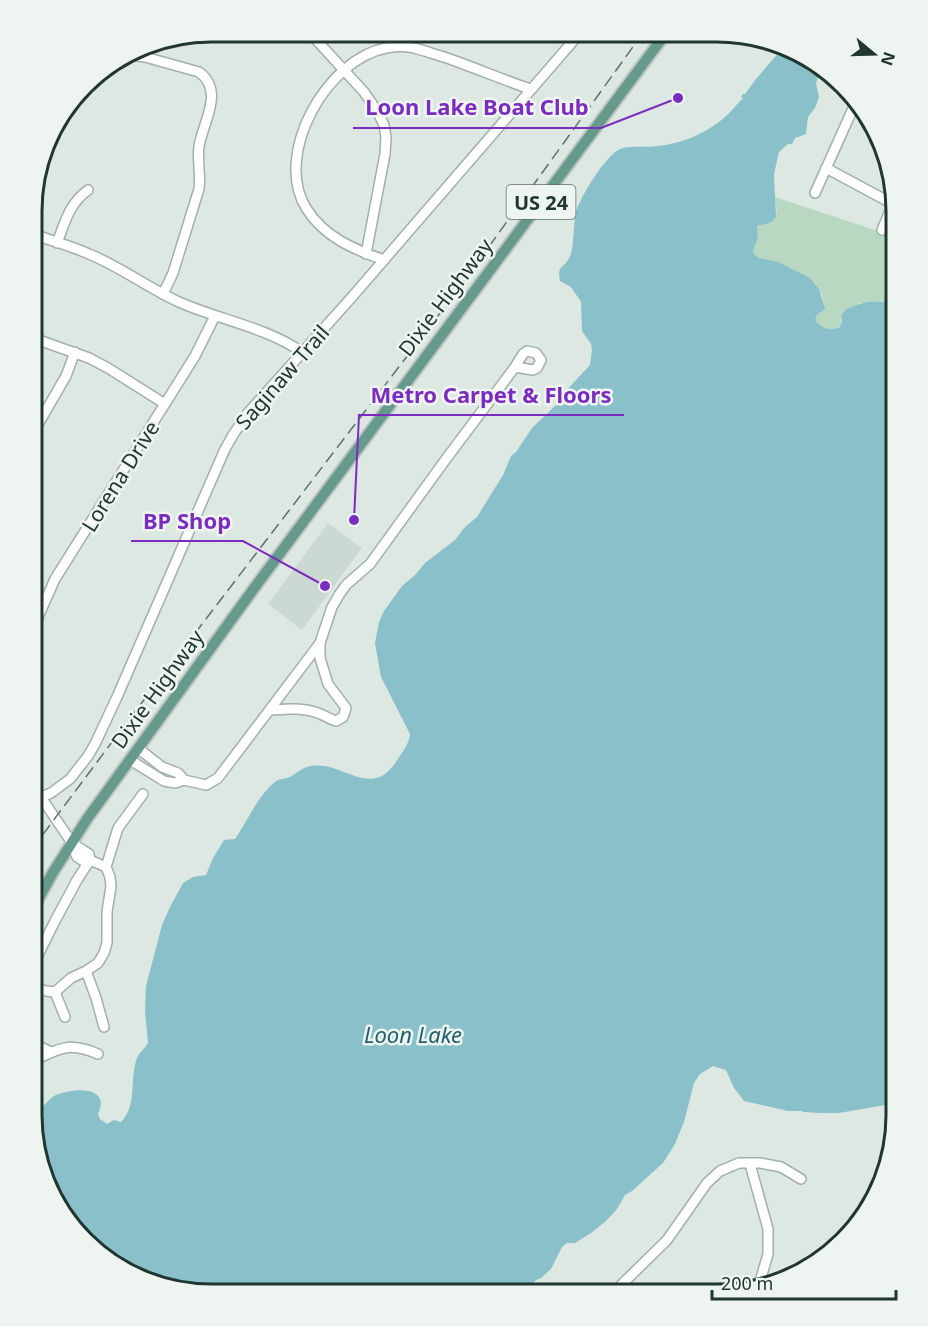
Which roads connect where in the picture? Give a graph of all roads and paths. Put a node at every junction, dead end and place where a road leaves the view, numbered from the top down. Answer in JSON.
{"nodes":[{"id":1,"x":318,"y":42,"type":"edge"},
{"id":2,"x":572,"y":42,"type":"edge"},
{"id":3,"x":659,"y":42,"type":"edge"},
{"id":4,"x":143,"y":57,"type":"edge"},
{"id":5,"x":344,"y":70,"type":"junction"},
{"id":6,"x":530,"y":89,"type":"junction"},
{"id":7,"x":853,"y":112,"type":"edge"},
{"id":8,"x":826,"y":168,"type":"junction"},
{"id":9,"x":88,"y":190,"type":"dead end"},
{"id":10,"x":815,"y":192,"type":"dead end"},
{"id":11,"x":885,"y":198,"type":"edge"},
{"id":12,"x":886,"y":221,"type":"edge"},
{"id":13,"x":882,"y":230,"type":"dead end"},
{"id":14,"x":42,"y":237,"type":"edge"},
{"id":15,"x":57,"y":243,"type":"junction"},
{"id":16,"x":366,"y":254,"type":"junction"},
{"id":17,"x":384,"y":260,"type":"junction"},
{"id":18,"x":163,"y":294,"type":"junction"},
{"id":19,"x":215,"y":316,"type":"junction"},
{"id":20,"x":42,"y":341,"type":"edge"},
{"id":21,"x":75,"y":352,"type":"junction"},
{"id":22,"x":302,"y":352,"type":"junction"},
{"id":23,"x":515,"y":367,"type":"dead end"},
{"id":24,"x":165,"y":404,"type":"junction"},
{"id":25,"x":42,"y":418,"type":"edge"},
{"id":26,"x":42,"y":608,"type":"edge"},
{"id":27,"x":320,"y":644,"type":"junction"},
{"id":28,"x":270,"y":710,"type":"junction"},
{"id":29,"x":139,"y":749,"type":"junction"},
{"id":30,"x":130,"y":760,"type":"junction"},
{"id":31,"x":184,"y":780,"type":"junction"},
{"id":32,"x":143,"y":794,"type":"dead end"},
{"id":33,"x":42,"y":797,"type":"edge"},
{"id":34,"x":42,"y":798,"type":"edge"},
{"id":35,"x":72,"y":843,"type":"junction"},
{"id":36,"x":90,"y":860,"type":"junction"},
{"id":37,"x":106,"y":867,"type":"junction"},
{"id":38,"x":42,"y":892,"type":"edge"},
{"id":39,"x":42,"y":948,"type":"edge"},
{"id":40,"x":86,"y":971,"type":"junction"},
{"id":41,"x":42,"y":991,"type":"edge"},
{"id":42,"x":55,"y":992,"type":"junction"},
{"id":43,"x":65,"y":1017,"type":"dead end"},
{"id":44,"x":104,"y":1027,"type":"dead end"},
{"id":45,"x":42,"y":1048,"type":"edge"},
{"id":46,"x":51,"y":1052,"type":"junction"},
{"id":47,"x":98,"y":1054,"type":"dead end"},
{"id":48,"x":42,"y":1056,"type":"edge"},
{"id":49,"x":750,"y":1164,"type":"junction"},
{"id":50,"x":801,"y":1179,"type":"dead end"},
{"id":51,"x":761,"y":1278,"type":"edge"},
{"id":52,"x":623,"y":1284,"type":"edge"}],
"edges":[{"from":1,"to":5,"type":"street"},
{"from":2,"to":6,"type":"street","name":"Saginaw Trail"},
{"from":3,"to":29,"type":"main road","name":"Dixie Highway","number":"US 24"},
{"from":4,"to":18,"type":"street"},
{"from":5,"to":6,"type":"street"},
{"from":5,"to":16,"type":"street"},
{"from":5,"to":16,"type":"street"},
{"from":6,"to":17,"type":"street","name":"Saginaw Trail"},
{"from":7,"to":8,"type":"street"},
{"from":8,"to":10,"type":"street"},
{"from":8,"to":11,"type":"street"},
{"from":9,"to":15,"type":"street"},
{"from":12,"to":13,"type":"street"},
{"from":14,"to":15,"type":"street"},
{"from":15,"to":18,"type":"street"},
{"from":16,"to":17,"type":"street"},
{"from":17,"to":22,"type":"street","name":"Saginaw Trail"},
{"from":18,"to":19,"type":"street"},
{"from":19,"to":22,"type":"street"},
{"from":19,"to":24,"type":"street","name":"Lorena Drive"},
{"from":20,"to":21,"type":"street"},
{"from":21,"to":24,"type":"street"},
{"from":21,"to":25,"type":"street"},
{"from":22,"to":33,"type":"street","name":"Saginaw Trail"},
{"from":23,"to":27,"type":"street"},
{"from":24,"to":26,"type":"street","name":"Lorena Drive"},
{"from":27,"to":28,"type":"street"},
{"from":27,"to":28,"type":"street"},
{"from":28,"to":31,"type":"street"},
{"from":29,"to":30,"type":"main road","name":"Dixie Highway","number":"US 24"},
{"from":29,"to":31,"type":"street"},
{"from":30,"to":31,"type":"street"},
{"from":30,"to":35,"type":"main road","name":"Dixie Highway","number":"US 24"},
{"from":32,"to":37,"type":"street"},
{"from":34,"to":35,"type":"street"},
{"from":35,"to":36,"type":"street"},
{"from":35,"to":38,"type":"main road","name":"Dixie Highway","number":"US 24"},
{"from":36,"to":37,"type":"street"},
{"from":36,"to":39,"type":"street"},
{"from":37,"to":40,"type":"street"},
{"from":40,"to":42,"type":"street"},
{"from":40,"to":44,"type":"street"},
{"from":41,"to":42,"type":"street"},
{"from":42,"to":43,"type":"street"},
{"from":45,"to":46,"type":"street"},
{"from":46,"to":47,"type":"street"},
{"from":46,"to":48,"type":"street"},
{"from":49,"to":50,"type":"street"},
{"from":49,"to":51,"type":"street"},
{"from":49,"to":52,"type":"street"}]}
